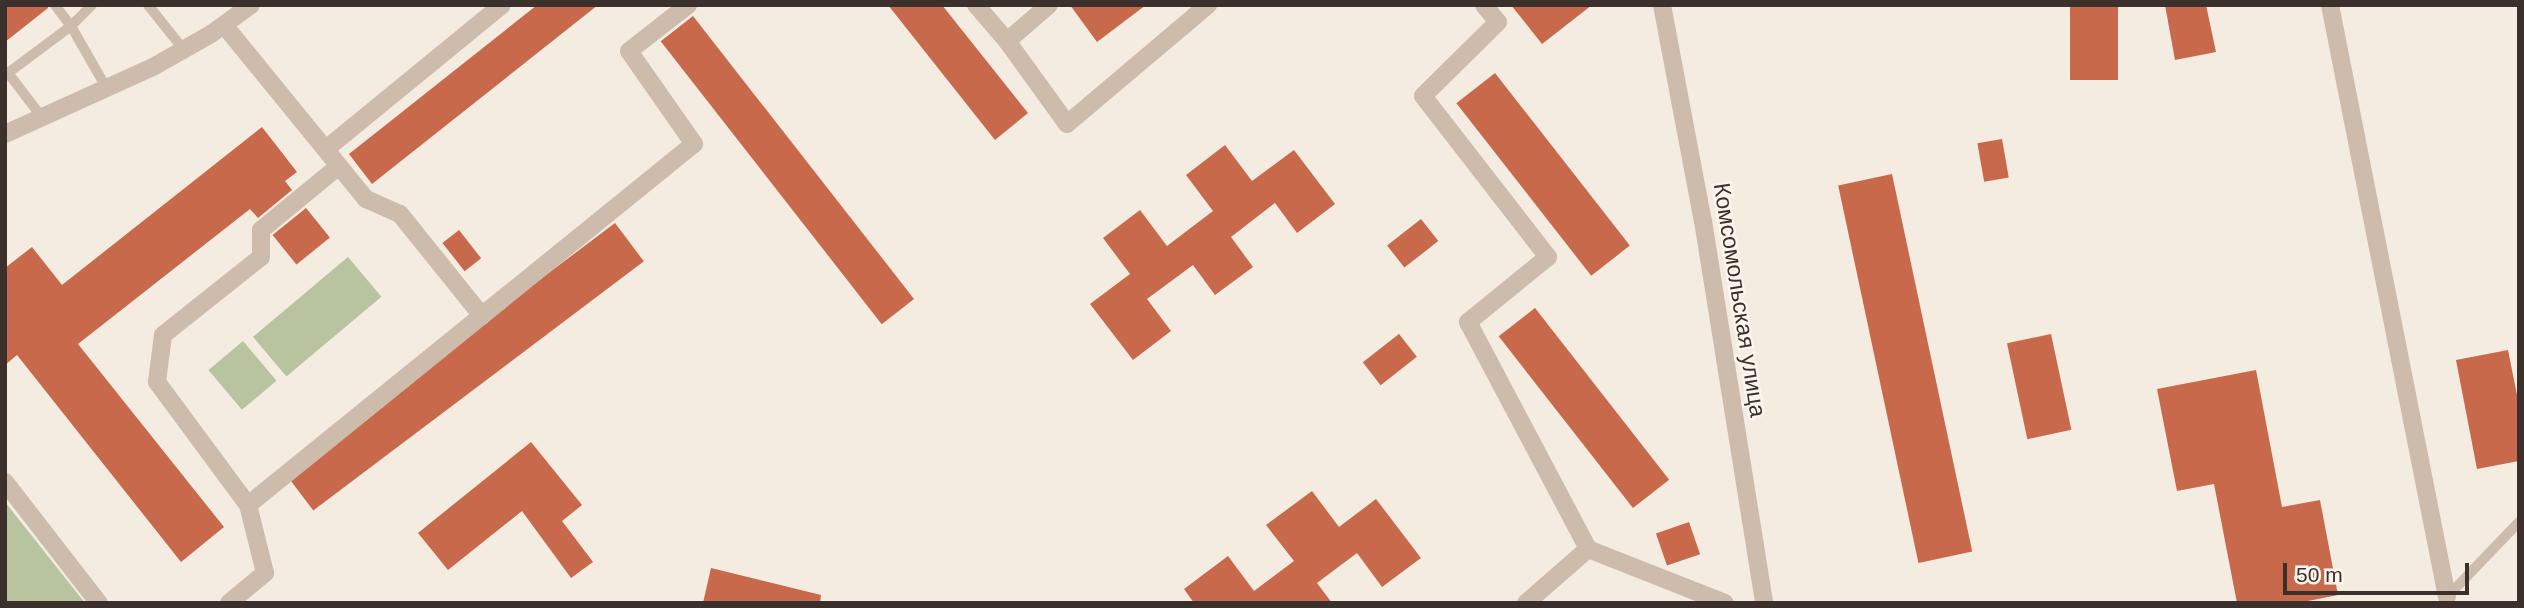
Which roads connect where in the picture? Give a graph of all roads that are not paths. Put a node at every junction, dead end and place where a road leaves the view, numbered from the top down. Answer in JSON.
{"nodes":[{"id":1,"x":55,"y":5,"type":"edge"},
{"id":2,"x":92,"y":5,"type":"edge"},
{"id":3,"x":148,"y":5,"type":"edge"},
{"id":4,"x":502,"y":5,"type":"edge"},
{"id":5,"x":688,"y":5,"type":"edge"},
{"id":6,"x":976,"y":5,"type":"edge"},
{"id":7,"x":1049,"y":5,"type":"edge"},
{"id":8,"x":1208,"y":5,"type":"edge"},
{"id":9,"x":1484,"y":5,"type":"edge"},
{"id":10,"x":1662,"y":5,"type":"edge"},
{"id":11,"x":2330,"y":5,"type":"edge"},
{"id":12,"x":244,"y":7,"type":"edge"},
{"id":13,"x":224,"y":25,"type":"junction"},
{"id":14,"x":71,"y":26,"type":"junction"},
{"id":15,"x":1007,"y":41,"type":"junction"},
{"id":16,"x":184,"y":50,"type":"junction"},
{"id":17,"x":6,"y":73,"type":"edge"},
{"id":18,"x":106,"y":87,"type":"junction"},
{"id":19,"x":41,"y":116,"type":"junction"},
{"id":20,"x":5,"y":134,"type":"edge"},
{"id":21,"x":326,"y":149,"type":"junction"},
{"id":22,"x":339,"y":166,"type":"junction"},
{"id":23,"x":482,"y":316,"type":"junction"},
{"id":24,"x":5,"y":482,"type":"edge"},
{"id":25,"x":248,"y":505,"type":"junction"},
{"id":26,"x":2519,"y":522,"type":"edge"},
{"id":27,"x":1588,"y":549,"type":"junction"},
{"id":28,"x":2447,"y":597,"type":"joint"},
{"id":29,"x":99,"y":603,"type":"edge"},
{"id":30,"x":229,"y":603,"type":"edge"},
{"id":31,"x":1526,"y":603,"type":"edge"},
{"id":32,"x":1725,"y":603,"type":"edge"},
{"id":33,"x":1764,"y":603,"type":"edge"}],
"edges":[{"from":1,"to":14,"type":"lane"},
{"from":2,"to":14,"type":"lane"},
{"from":3,"to":16,"type":"lane"},
{"from":4,"to":21,"type":"street"},
{"from":5,"to":23,"type":"street"},
{"from":6,"to":15,"type":"street"},
{"from":7,"to":15,"type":"street"},
{"from":8,"to":15,"type":"street"},
{"from":9,"to":27,"type":"street"},
{"from":10,"to":33,"type":"street","name":"Комсомольская улица"},
{"from":11,"to":28,"type":"street"},
{"from":12,"to":13,"type":"street"},
{"from":13,"to":16,"type":"street"},
{"from":13,"to":21,"type":"street"},
{"from":14,"to":17,"type":"lane"},
{"from":14,"to":18,"type":"lane"},
{"from":16,"to":18,"type":"street"},
{"from":17,"to":19,"type":"lane"},
{"from":18,"to":19,"type":"street"},
{"from":19,"to":20,"type":"street"},
{"from":21,"to":22,"type":"street"},
{"from":22,"to":23,"type":"street"},
{"from":22,"to":25,"type":"street"},
{"from":23,"to":25,"type":"street"},
{"from":24,"to":29,"type":"street"},
{"from":25,"to":30,"type":"street"},
{"from":26,"to":28,"type":"lane"},
{"from":27,"to":31,"type":"street"},
{"from":27,"to":32,"type":"street"}]}
